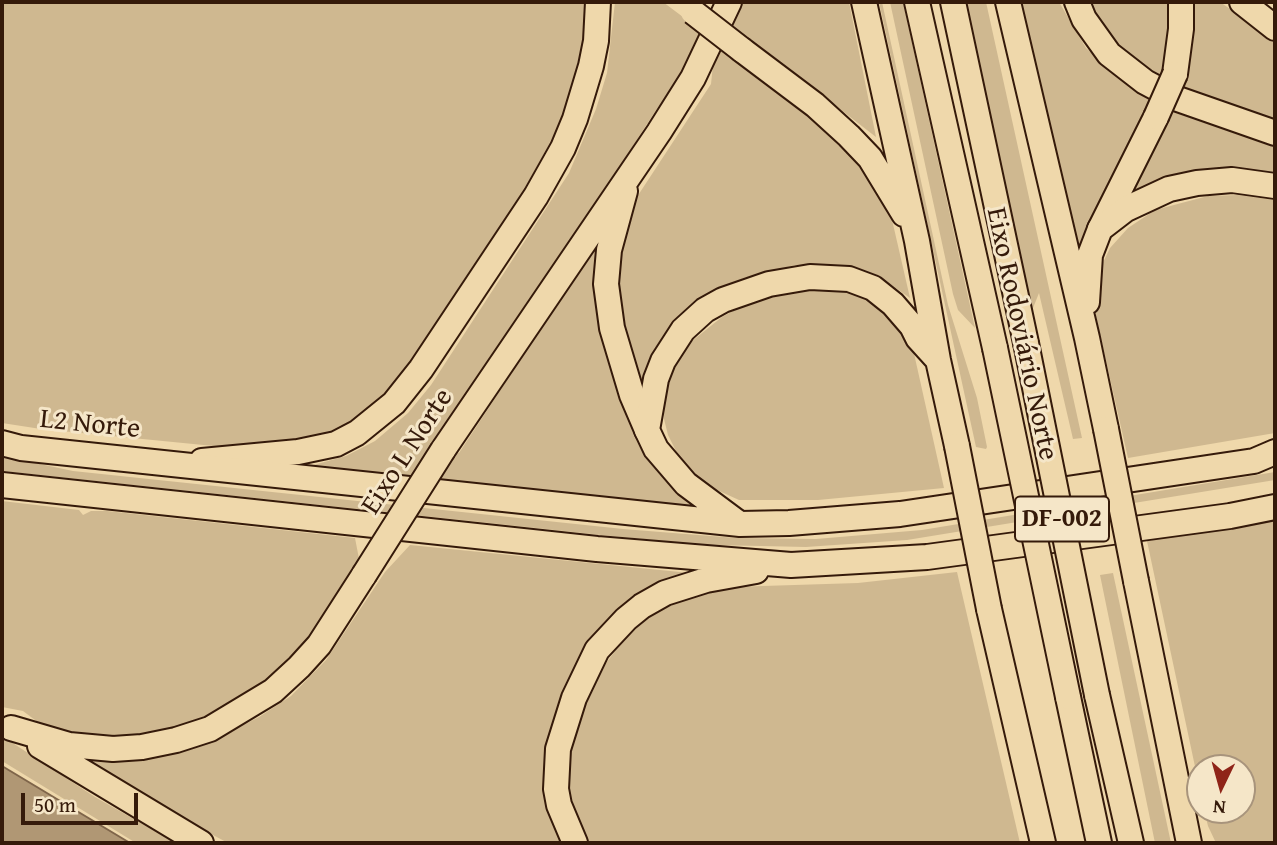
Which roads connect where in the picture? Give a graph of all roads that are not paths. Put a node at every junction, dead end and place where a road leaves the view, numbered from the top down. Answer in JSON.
{"nodes":[{"id":1,"x":598,"y":2,"type":"edge"},
{"id":2,"x":729,"y":2,"type":"edge"},
{"id":3,"x":864,"y":2,"type":"edge"},
{"id":4,"x":917,"y":2,"type":"edge"},
{"id":5,"x":953,"y":2,"type":"edge"},
{"id":6,"x":1007,"y":2,"type":"edge"},
{"id":7,"x":1077,"y":2,"type":"edge"},
{"id":8,"x":1181,"y":2,"type":"edge"},
{"id":9,"x":1242,"y":2,"type":"edge"},
{"id":10,"x":686,"y":7,"type":"edge"},
{"id":11,"x":1275,"y":28,"type":"edge"},
{"id":12,"x":1275,"y":133,"type":"edge"},
{"id":13,"x":629,"y":174,"type":"junction"},
{"id":14,"x":1275,"y":186,"type":"edge"},
{"id":15,"x":1100,"y":229,"type":"junction"},
{"id":16,"x":917,"y":241,"type":"junction"},
{"id":17,"x":1087,"y":338,"type":"junction"},
{"id":18,"x":938,"y":360,"type":"junction"},
{"id":19,"x":647,"y":430,"type":"junction"},
{"id":20,"x":2,"y":443,"type":"edge"},
{"id":21,"x":1268,"y":457,"type":"edge"},
{"id":22,"x":172,"y":463,"type":"junction"},
{"id":23,"x":2,"y":485,"type":"edge"},
{"id":24,"x":1275,"y":507,"type":"edge"},
{"id":25,"x":740,"y":524,"type":"junction"},
{"id":26,"x":791,"y":565,"type":"junction"},
{"id":27,"x":6,"y":725,"type":"edge"},
{"id":28,"x":1034,"y":796,"type":"junction"},
{"id":29,"x":1182,"y":806,"type":"junction"},
{"id":30,"x":201,"y":843,"type":"edge"},
{"id":31,"x":575,"y":843,"type":"edge"},
{"id":32,"x":1034,"y":843,"type":"edge"},
{"id":33,"x":1043,"y":843,"type":"edge"},
{"id":34,"x":1100,"y":843,"type":"edge"},
{"id":35,"x":1131,"y":843,"type":"edge"},
{"id":36,"x":1189,"y":843,"type":"edge"},
{"id":37,"x":1204,"y":843,"type":"edge"}],
"edges":[{"from":1,"to":22,"type":"main road","name":"Eixo L Norte"},
{"from":2,"to":13,"type":"main road","name":"Eixo L Norte"},
{"from":3,"to":16,"type":"main road"},
{"from":4,"to":34,"type":"main road","name":"Eixo Rodoviário Norte","number":"DF-002","bridge":true},
{"from":5,"to":35,"type":"main road","name":"Eixo Rodoviário Norte","number":"DF-002","bridge":true},
{"from":6,"to":17,"type":"main road"},
{"from":7,"to":12,"type":"main road"},
{"from":8,"to":15,"type":"main road","bridge":true},
{"from":9,"to":11,"type":"main road"},
{"from":10,"to":16,"type":"main road","bridge":true},
{"from":13,"to":19,"type":"main road"},
{"from":13,"to":27,"type":"main road","name":"Eixo L Norte","bridge":true},
{"from":14,"to":15,"type":"main road"},
{"from":15,"to":17,"type":"main road"},
{"from":16,"to":18,"type":"main road"},
{"from":17,"to":29,"type":"main road","bridge":true},
{"from":18,"to":19,"type":"main road"},
{"from":18,"to":28,"type":"main road","bridge":true},
{"from":19,"to":25,"type":"main road"},
{"from":20,"to":22,"type":"main road","name":"L2 Norte"},
{"from":21,"to":25,"type":"main road"},
{"from":22,"to":25,"type":"main road"},
{"from":23,"to":26,"type":"main road"},
{"from":24,"to":26,"type":"main road"},
{"from":26,"to":31,"type":"main road"},
{"from":27,"to":30,"type":"main road"},
{"from":28,"to":32,"type":"main road"},
{"from":28,"to":33,"type":"main road"},
{"from":29,"to":36,"type":"main road"},
{"from":29,"to":37,"type":"main road"}]}
